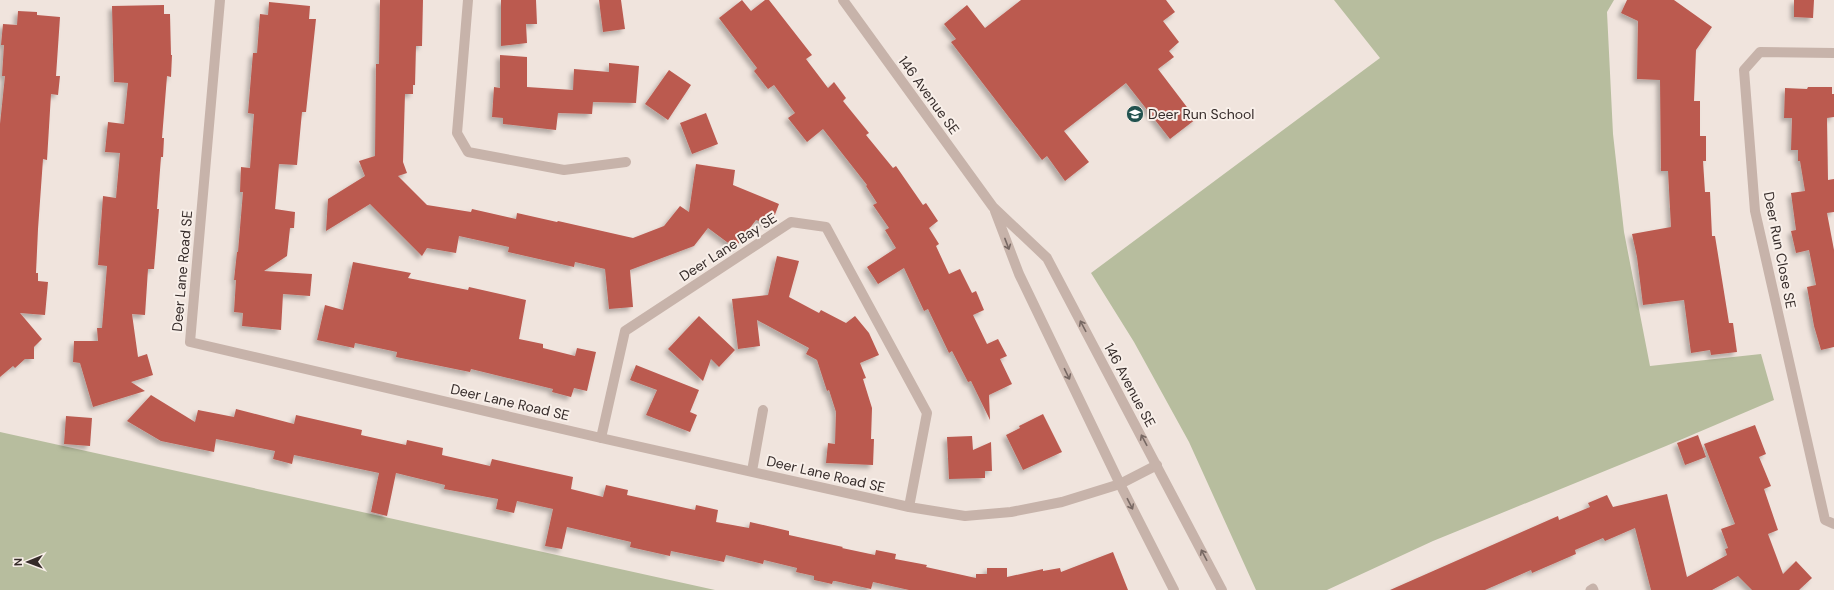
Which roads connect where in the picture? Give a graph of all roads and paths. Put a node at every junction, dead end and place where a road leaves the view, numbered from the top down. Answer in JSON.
{"nodes":[{"id":1,"x":220,"y":0,"type":"edge"},
{"id":2,"x":468,"y":0,"type":"edge"},
{"id":3,"x":843,"y":0,"type":"edge"},
{"id":4,"x":1834,"y":53,"type":"edge"},
{"id":5,"x":626,"y":162,"type":"dead end"},
{"id":6,"x":993,"y":207,"type":"junction"},
{"id":7,"x":763,"y":410,"type":"dead end"},
{"id":8,"x":600,"y":438,"type":"junction"},
{"id":9,"x":1156,"y":465,"type":"junction"},
{"id":10,"x":752,"y":471,"type":"junction"},
{"id":11,"x":1120,"y":484,"type":"junction"},
{"id":12,"x":909,"y":507,"type":"junction"},
{"id":13,"x":1834,"y":524,"type":"edge"},
{"id":14,"x":1174,"y":590,"type":"edge"},
{"id":15,"x":1222,"y":590,"type":"edge"},
{"id":16,"x":1590,"y":590,"type":"edge"},
{"id":17,"x":1594,"y":590,"type":"edge"}],
"edges":[{"from":1,"to":8,"type":"street","name":"Deer Lane Road SE"},
{"from":2,"to":5,"type":"street"},
{"from":3,"to":6,"type":"street","name":"146 Avenue SE"},
{"from":4,"to":13,"type":"street","name":"Deer Run Close SE"},
{"from":9,"to":6,"type":"street","name":"146 Avenue SE","one_way":true},
{"from":6,"to":11,"type":"street","name":"146 Avenue SE","one_way":true},
{"from":7,"to":10,"type":"street"},
{"from":8,"to":10,"type":"street","name":"Deer Lane Road SE"},
{"from":8,"to":12,"type":"street","name":"Deer Lane Bay SE"},
{"from":9,"to":11,"type":"street","name":"Deer Lane Road SE"},
{"from":15,"to":9,"type":"street","name":"146 Avenue SE","one_way":true},
{"from":10,"to":12,"type":"street","name":"Deer Lane Road SE"},
{"from":11,"to":12,"type":"street","name":"Deer Lane Road SE"},
{"from":11,"to":14,"type":"street","name":"146 Avenue SE","one_way":true},
{"from":16,"to":17,"type":"lane"}]}
